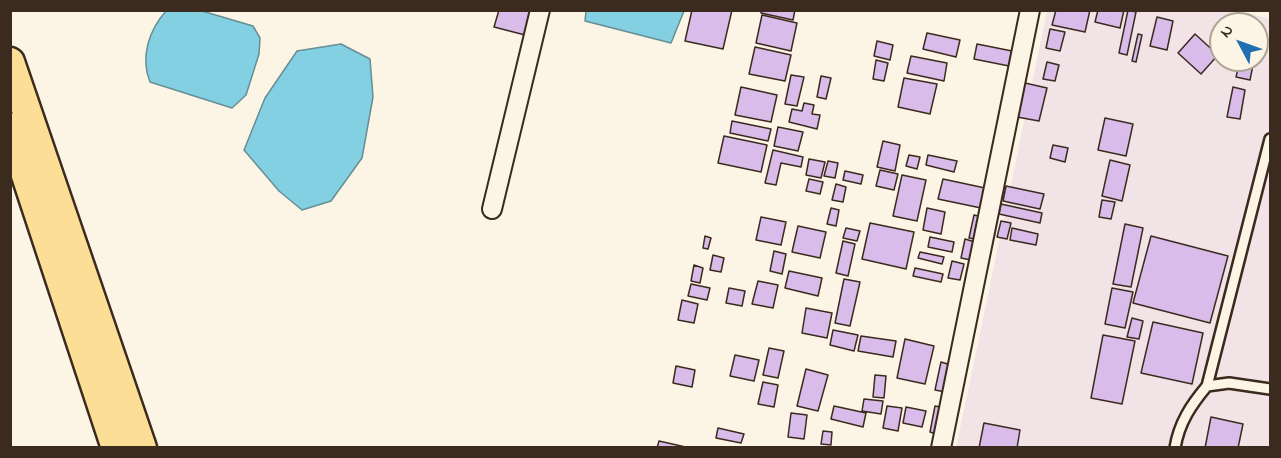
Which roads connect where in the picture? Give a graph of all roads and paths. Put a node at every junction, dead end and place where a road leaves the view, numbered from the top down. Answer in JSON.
{"nodes":[{"id":1,"x":540,"y":10,"type":"edge"},
{"id":2,"x":1030,"y":10,"type":"edge"},
{"id":3,"x":10,"y":62,"type":"edge"},
{"id":4,"x":10,"y":127,"type":"edge"},
{"id":5,"x":1270,"y":139,"type":"edge"},
{"id":6,"x":492,"y":209,"type":"dead end"},
{"id":7,"x":1207,"y":386,"type":"junction"},
{"id":8,"x":1270,"y":389,"type":"edge"},
{"id":9,"x":116,"y":447,"type":"edge"},
{"id":10,"x":142,"y":447,"type":"edge"},
{"id":11,"x":940,"y":447,"type":"edge"},
{"id":12,"x":1174,"y":447,"type":"edge"}],
"edges":[{"from":1,"to":6,"type":"street"},
{"from":2,"to":11,"type":"street"},
{"from":3,"to":10,"type":"main road"},
{"from":4,"to":9,"type":"main road"},
{"from":5,"to":7,"type":"lane"},
{"from":7,"to":8,"type":"lane"},
{"from":7,"to":12,"type":"lane"}]}
